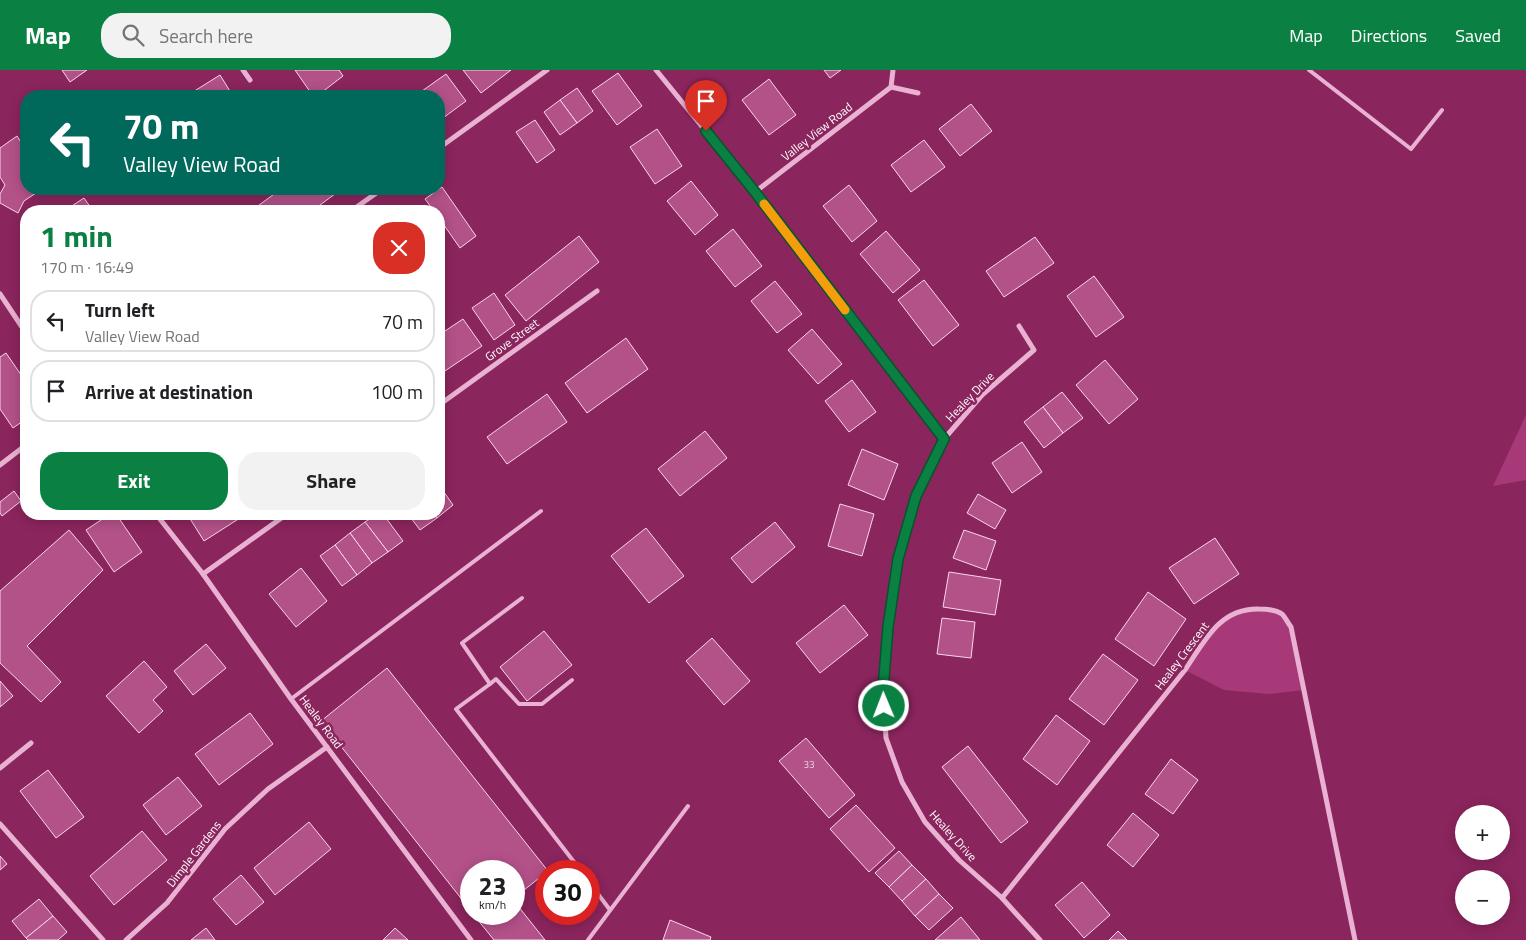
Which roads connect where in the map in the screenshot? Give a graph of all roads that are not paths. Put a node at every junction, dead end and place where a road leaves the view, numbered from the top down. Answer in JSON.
{"nodes":[{"id":1,"x":243,"y":70,"type":"edge"},
{"id":2,"x":547,"y":70,"type":"edge"},
{"id":3,"x":656,"y":70,"type":"edge"},
{"id":4,"x":893,"y":70,"type":"edge"},
{"id":5,"x":1308,"y":70,"type":"edge"},
{"id":6,"x":250,"y":80,"type":"dead end"},
{"id":7,"x":891,"y":87,"type":"junction"},
{"id":8,"x":918,"y":93,"type":"dead end"},
{"id":9,"x":1442,"y":110,"type":"dead end"},
{"id":10,"x":445,"y":144,"type":"edge"},
{"id":11,"x":755,"y":192,"type":"junction"},
{"id":12,"x":374,"y":195,"type":"edge"},
{"id":13,"x":359,"y":205,"type":"edge"},
{"id":14,"x":597,"y":291,"type":"dead end"},
{"id":15,"x":0,"y":294,"type":"edge"},
{"id":16,"x":20,"y":324,"type":"edge"},
{"id":17,"x":1019,"y":326,"type":"dead end"},
{"id":18,"x":445,"y":401,"type":"edge"},
{"id":19,"x":944,"y":439,"type":"junction"},
{"id":20,"x":20,"y":450,"type":"edge"},
{"id":21,"x":0,"y":465,"type":"edge"},
{"id":22,"x":541,"y":511,"type":"dead end"},
{"id":23,"x":161,"y":520,"type":"edge"},
{"id":24,"x":279,"y":520,"type":"edge"},
{"id":25,"x":203,"y":574,"type":"junction"},
{"id":26,"x":522,"y":598,"type":"dead end"},
{"id":27,"x":572,"y":680,"type":"dead end"},
{"id":28,"x":490,"y":684,"type":"junction"},
{"id":29,"x":291,"y":699,"type":"junction"},
{"id":30,"x":31,"y":743,"type":"dead end"},
{"id":31,"x":327,"y":747,"type":"junction"},
{"id":32,"x":0,"y":768,"type":"edge"},
{"id":33,"x":688,"y":806,"type":"dead end"},
{"id":34,"x":0,"y":824,"type":"edge"},
{"id":35,"x":573,"y":860,"type":"edge"},
{"id":36,"x":600,"y":897,"type":"edge"},
{"id":37,"x":1002,"y":898,"type":"junction"},
{"id":38,"x":610,"y":910,"type":"junction"},
{"id":39,"x":103,"y":940,"type":"edge"},
{"id":40,"x":126,"y":940,"type":"edge"},
{"id":41,"x":472,"y":940,"type":"edge"},
{"id":42,"x":588,"y":940,"type":"edge"},
{"id":43,"x":1040,"y":940,"type":"edge"},
{"id":44,"x":1355,"y":940,"type":"edge"}],
"edges":[{"from":1,"to":6,"type":"street"},
{"from":2,"to":10,"type":"street"},
{"from":3,"to":11,"type":"street"},
{"from":4,"to":7,"type":"street"},
{"from":5,"to":9,"type":"lane"},
{"from":7,"to":8,"type":"street"},
{"from":7,"to":11,"type":"street","name":"Valley View Road"},
{"from":11,"to":19,"type":"street"},
{"from":12,"to":13,"type":"street"},
{"from":14,"to":18,"type":"street","name":"Grove Street"},
{"from":15,"to":16,"type":"street"},
{"from":17,"to":19,"type":"street","name":"Healey Drive"},
{"from":19,"to":37,"type":"street","name":"Healey Drive"},
{"from":20,"to":21,"type":"street"},
{"from":22,"to":29,"type":"lane"},
{"from":23,"to":25,"type":"street","name":"Healey Road"},
{"from":24,"to":25,"type":"street"},
{"from":25,"to":29,"type":"street","name":"Healey Road"},
{"from":26,"to":28,"type":"lane"},
{"from":27,"to":28,"type":"lane"},
{"from":28,"to":35,"type":"lane"},
{"from":29,"to":31,"type":"street","name":"Healey Road"},
{"from":30,"to":32,"type":"street"},
{"from":31,"to":40,"type":"street","name":"Dimple Gardens"},
{"from":31,"to":41,"type":"street","name":"Healey Road"},
{"from":33,"to":38,"type":"lane"},
{"from":34,"to":39,"type":"street"},
{"from":36,"to":38,"type":"lane"},
{"from":37,"to":43,"type":"street","name":"Healey Drive"},
{"from":37,"to":44,"type":"street","name":"Healey Crescent"},
{"from":38,"to":42,"type":"lane"}]}
